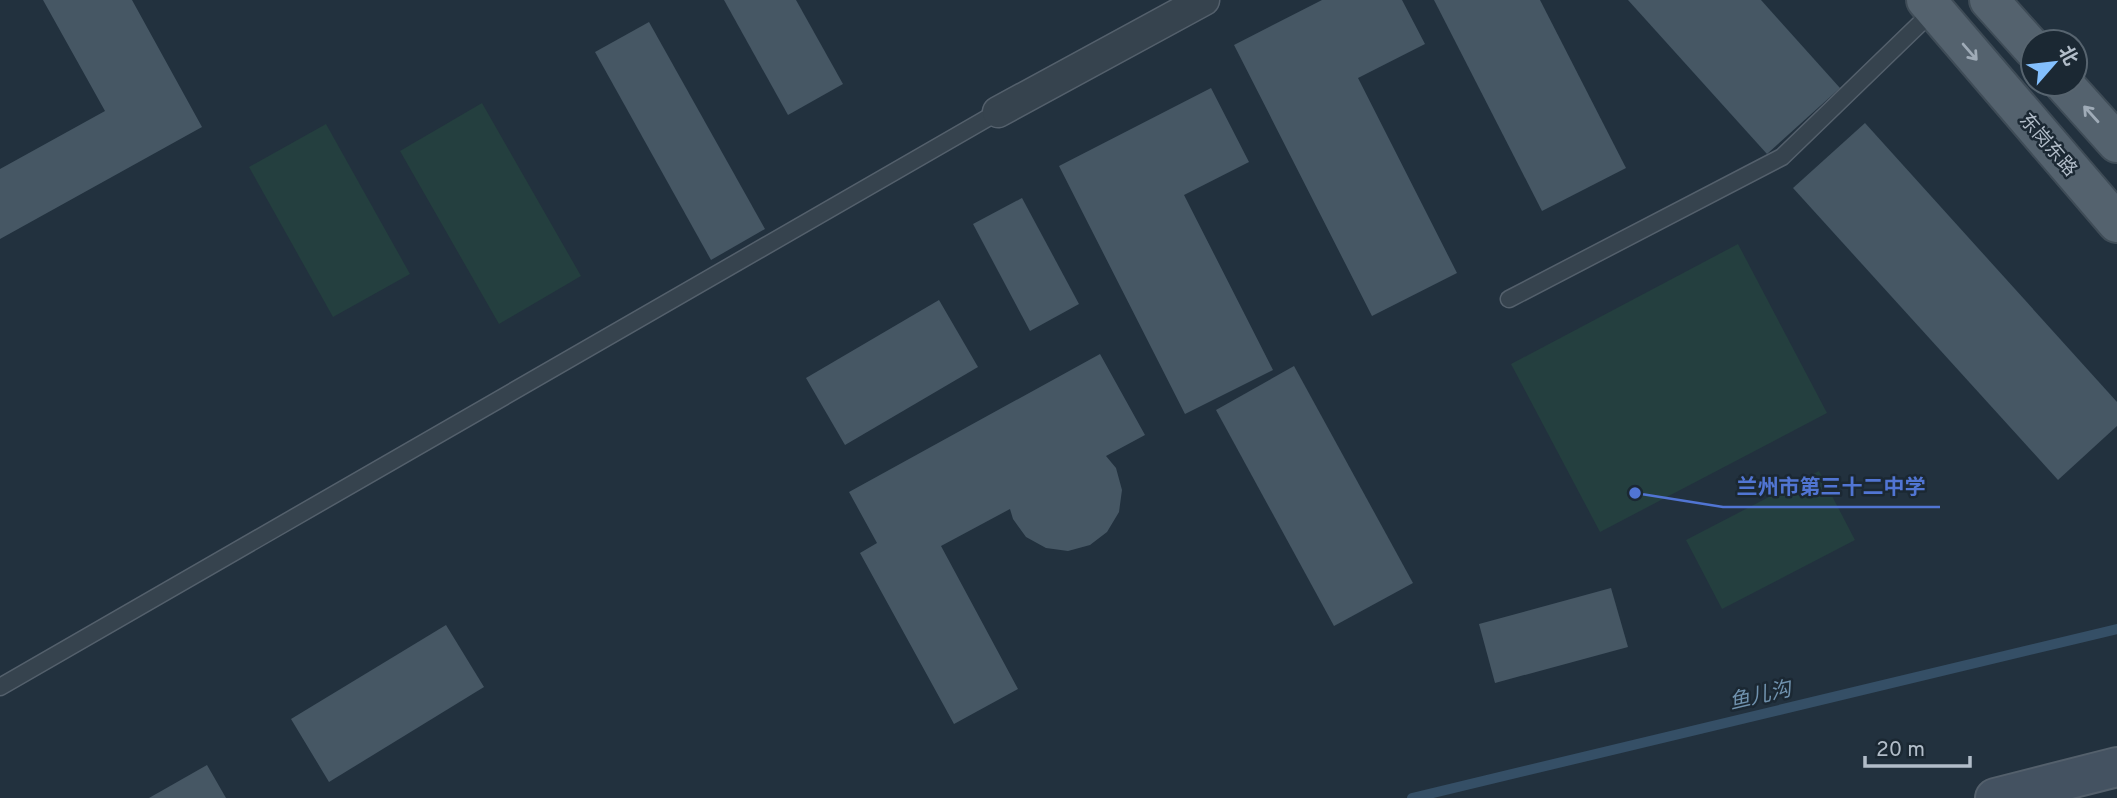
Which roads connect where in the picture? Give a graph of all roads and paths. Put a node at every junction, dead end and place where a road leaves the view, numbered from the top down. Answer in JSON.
{"nodes":[{"id":1,"x":1204,"y":0,"type":"edge"},
{"id":2,"x":1989,"y":0,"type":"edge"},
{"id":3,"x":1930,"y":5,"type":"edge"},
{"id":4,"x":2019,"y":33,"type":"edge"},
{"id":5,"x":2076,"y":98,"type":"edge"},
{"id":6,"x":998,"y":112,"type":"joint"},
{"id":7,"x":2117,"y":144,"type":"edge"},
{"id":8,"x":2117,"y":223,"type":"edge"},
{"id":9,"x":1509,"y":299,"type":"dead end"},
{"id":10,"x":0,"y":687,"type":"edge"},
{"id":11,"x":2117,"y":767,"type":"edge"},
{"id":12,"x":1995,"y":798,"type":"edge"}],
"edges":[{"from":1,"to":6,"type":"street"},
{"from":2,"to":4,"type":"main road"},
{"from":3,"to":8,"type":"main road","name":"东岗东路","one_way":true},
{"from":3,"to":9,"type":"lane"},
{"from":7,"to":5,"type":"main road","one_way":true},
{"from":6,"to":10,"type":"lane"},
{"from":11,"to":12,"type":"street"}]}
